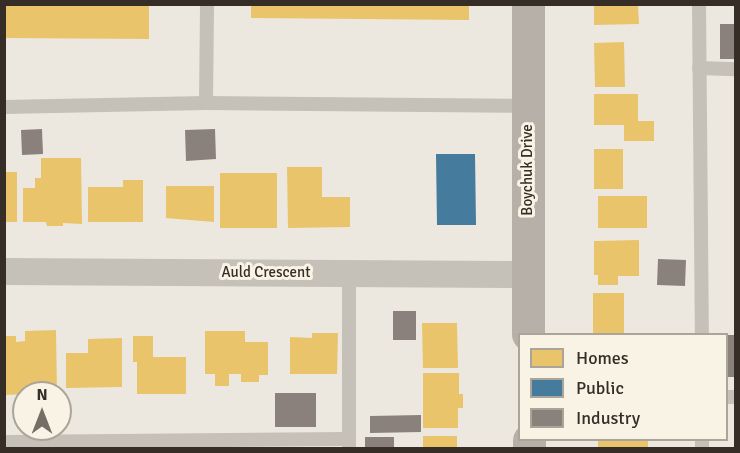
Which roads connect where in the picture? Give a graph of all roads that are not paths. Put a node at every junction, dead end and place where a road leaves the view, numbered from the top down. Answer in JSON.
{"nodes":[{"id":1,"x":207,"y":4,"type":"edge"},
{"id":2,"x":528,"y":4,"type":"edge"},
{"id":3,"x":699,"y":4,"type":"edge"},
{"id":4,"x":699,"y":68,"type":"junction"},
{"id":5,"x":735,"y":69,"type":"edge"},
{"id":6,"x":206,"y":104,"type":"junction"},
{"id":7,"x":528,"y":106,"type":"junction"},
{"id":8,"x":4,"y":107,"type":"edge"},
{"id":9,"x":4,"y":271,"type":"edge"},
{"id":10,"x":350,"y":273,"type":"junction"},
{"id":11,"x":528,"y":274,"type":"junction"},
{"id":12,"x":528,"y":333,"type":"edge"},
{"id":13,"x":702,"y":333,"type":"edge"},
{"id":14,"x":4,"y":442,"type":"edge"},
{"id":15,"x":349,"y":444,"type":"edge"}],
"edges":[{"from":1,"to":6,"type":"lane"},
{"from":2,"to":7,"type":"street","name":"Boychuk Drive"},
{"from":3,"to":4,"type":"lane"},
{"from":4,"to":5,"type":"lane"},
{"from":4,"to":13,"type":"lane"},
{"from":6,"to":7,"type":"lane"},
{"from":6,"to":8,"type":"lane"},
{"from":7,"to":11,"type":"street","name":"Boychuk Drive"},
{"from":9,"to":10,"type":"street","name":"Auld Crescent"},
{"from":10,"to":11,"type":"street","name":"Auld Crescent"},
{"from":10,"to":15,"type":"lane"},
{"from":11,"to":12,"type":"street","name":"Boychuk Drive"},
{"from":14,"to":15,"type":"lane"}]}
